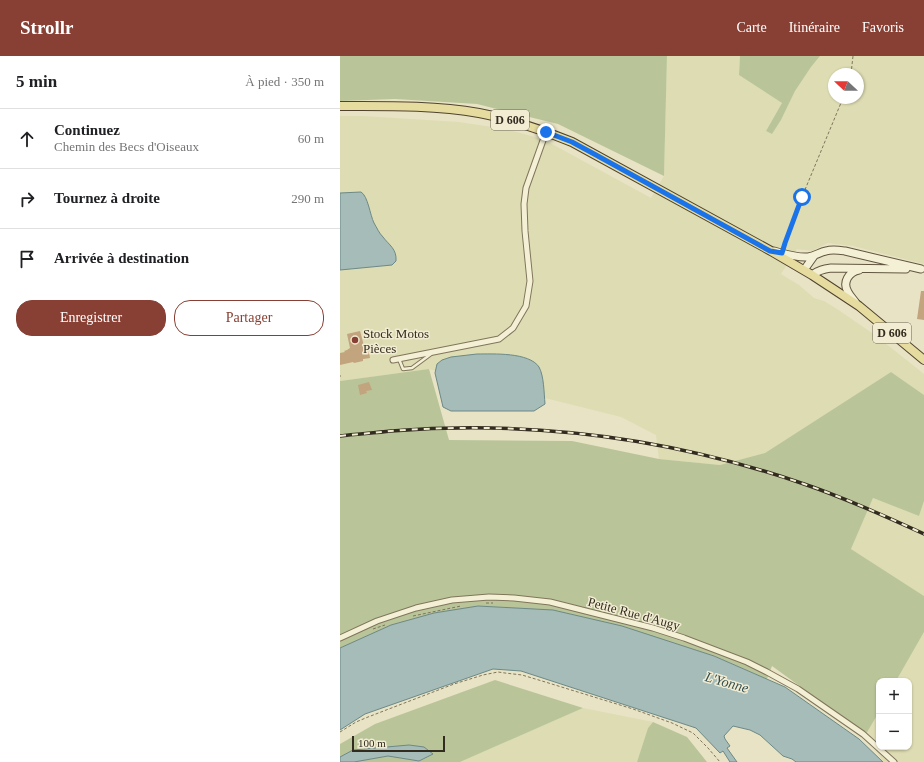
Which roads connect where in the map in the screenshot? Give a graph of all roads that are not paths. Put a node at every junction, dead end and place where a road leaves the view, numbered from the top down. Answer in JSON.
{"nodes":[{"id":1,"x":340,"y":106,"type":"edge"},
{"id":2,"x":546,"y":132,"type":"junction"},
{"id":3,"x":770,"y":251,"type":"junction"},
{"id":4,"x":814,"y":256,"type":"junction"},
{"id":5,"x":871,"y":257,"type":"junction"},
{"id":6,"x":868,"y":268,"type":"junction"},
{"id":7,"x":923,"y":269,"type":"edge"},
{"id":8,"x":804,"y":270,"type":"junction"},
{"id":9,"x":812,"y":275,"type":"junction"},
{"id":10,"x":859,"y":306,"type":"junction"},
{"id":11,"x":434,"y":352,"type":"junction"},
{"id":12,"x":399,"y":358,"type":"junction"},
{"id":13,"x":393,"y":360,"type":"dead end"},
{"id":14,"x":924,"y":360,"type":"edge"},
{"id":15,"x":340,"y":638,"type":"edge"},
{"id":16,"x":894,"y":762,"type":"edge"}],
"edges":[{"from":1,"to":2,"type":"main road","number":"D 606"},
{"from":2,"to":3,"type":"main road","number":"D 606"},
{"from":2,"to":11,"type":"street"},
{"from":3,"to":4,"type":"main road"},
{"from":3,"to":8,"type":"main road","number":"D 606"},
{"from":4,"to":5,"type":"main road"},
{"from":4,"to":8,"type":"main road"},
{"from":5,"to":6,"type":"main road"},
{"from":5,"to":7,"type":"main road"},
{"from":6,"to":7,"type":"main road"},
{"from":6,"to":9,"type":"main road"},
{"from":6,"to":10,"type":"main road"},
{"from":8,"to":9,"type":"main road","number":"D 606"},
{"from":9,"to":10,"type":"main road","number":"D 606"},
{"from":10,"to":14,"type":"main road","number":"D 606"},
{"from":11,"to":12,"type":"street"},
{"from":11,"to":12,"type":"lane"},
{"from":12,"to":13,"type":"street"},
{"from":15,"to":16,"type":"street","name":"Petite Rue d'Augy"}]}
